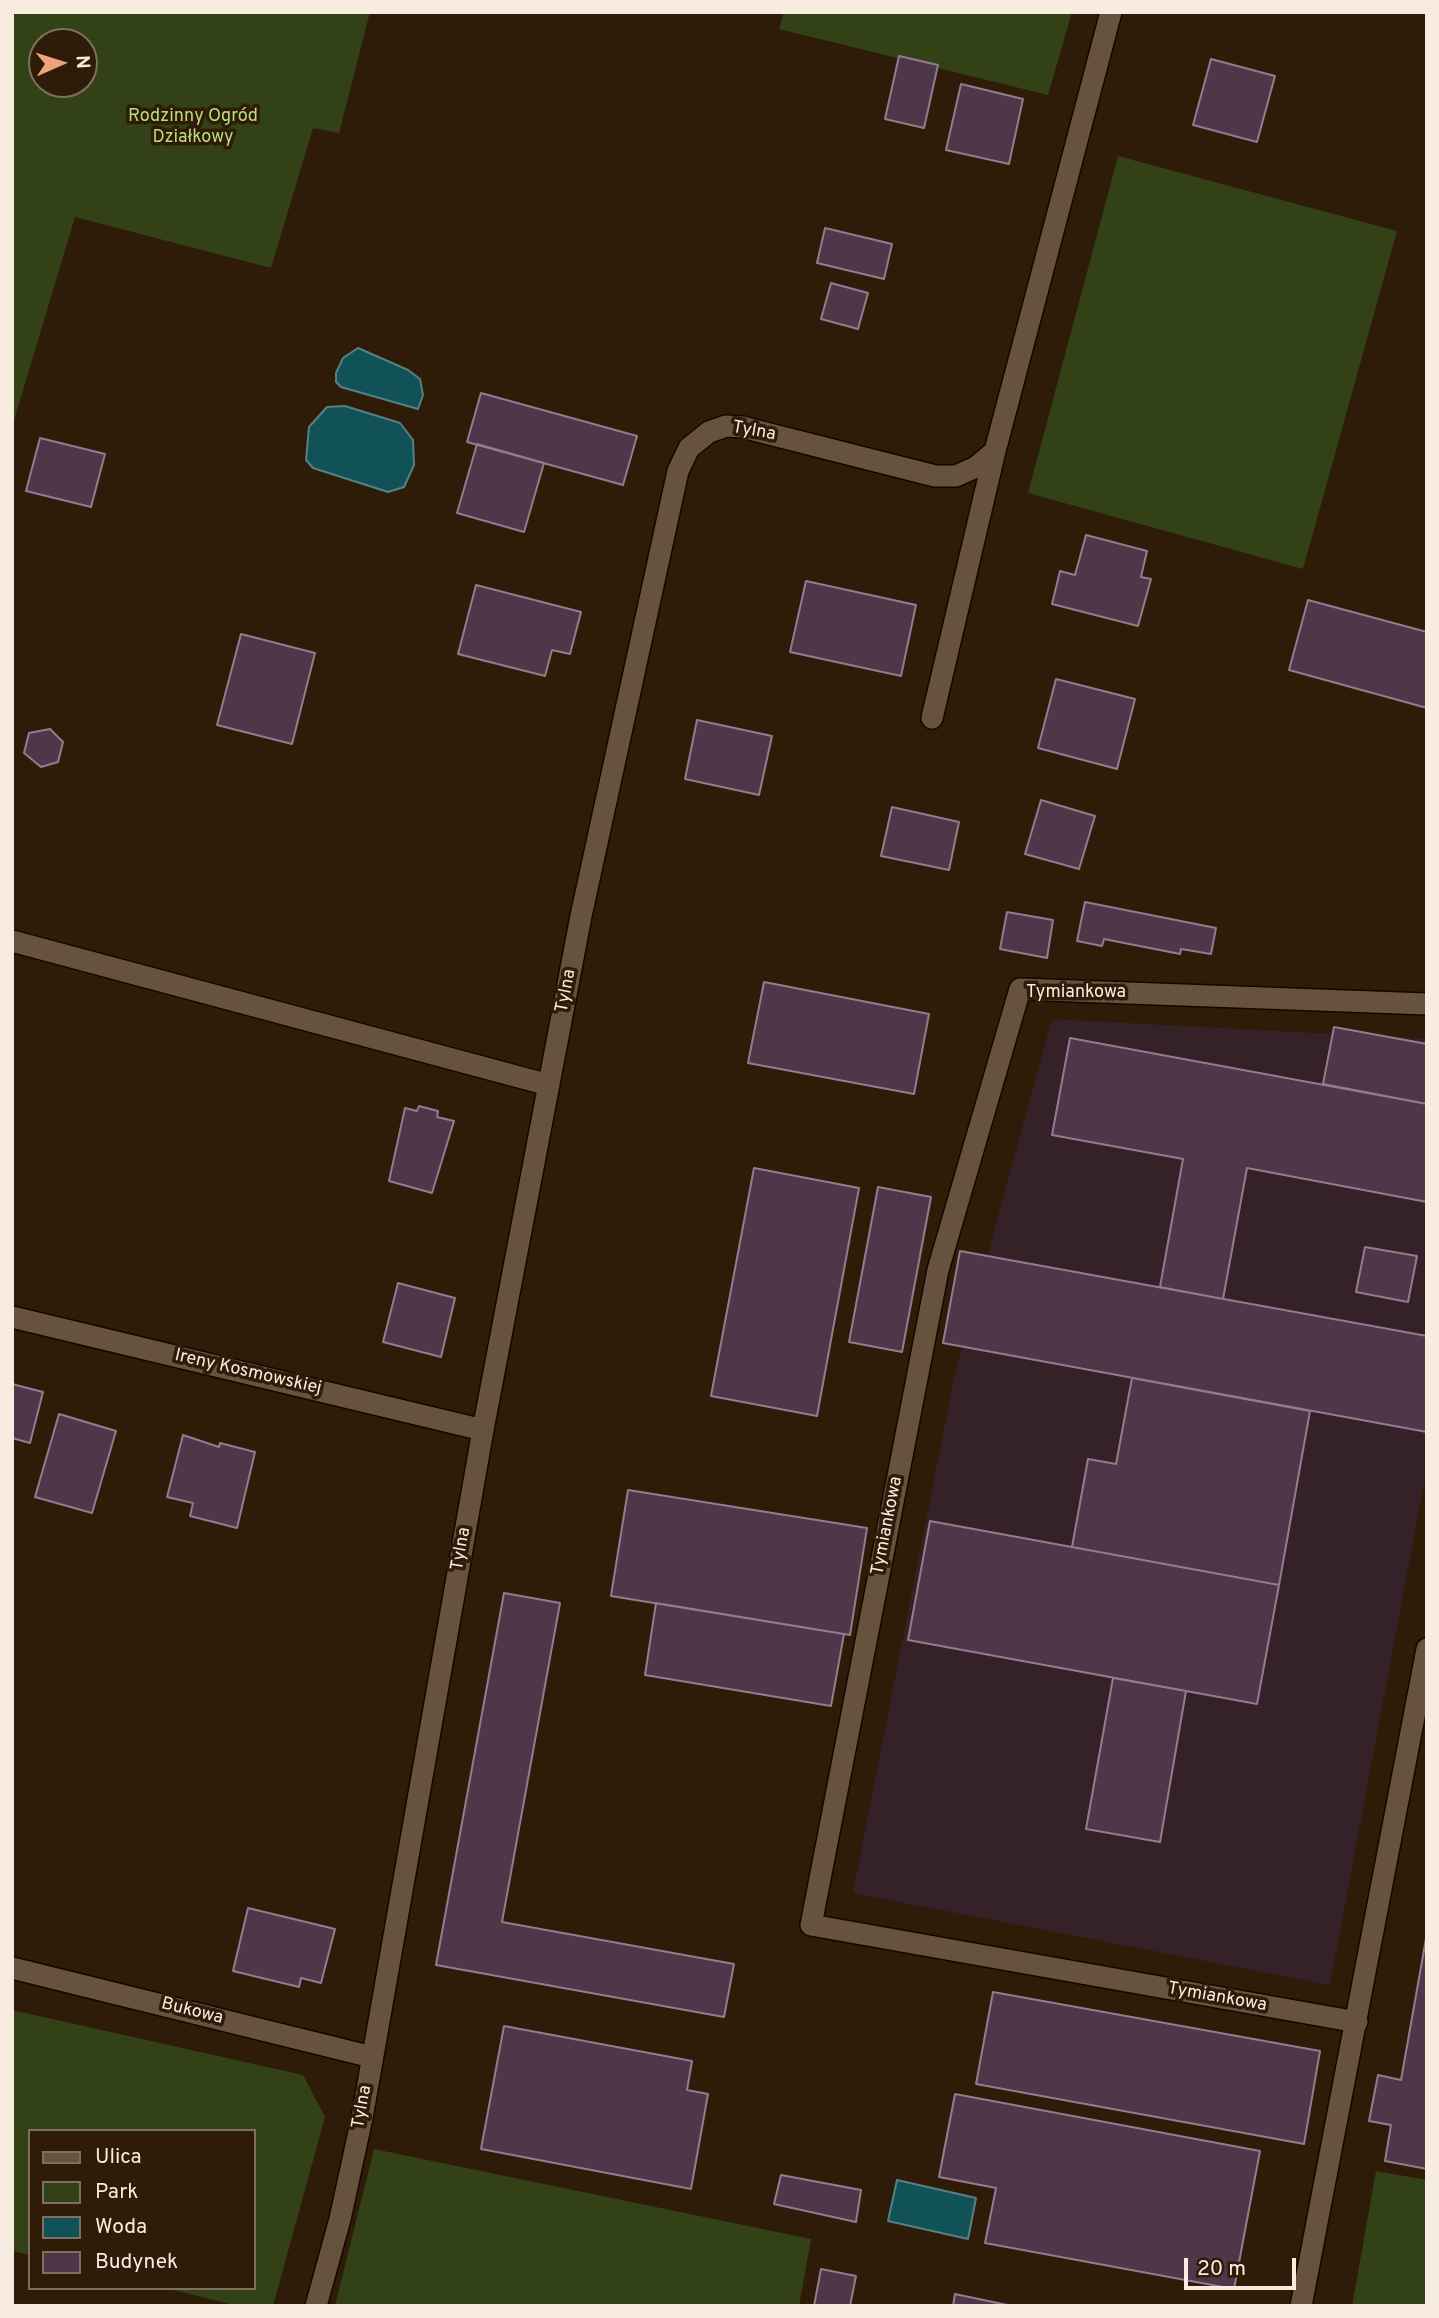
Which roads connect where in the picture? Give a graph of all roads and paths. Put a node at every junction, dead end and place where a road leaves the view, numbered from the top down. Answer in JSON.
{"nodes":[{"id":1,"x":1111,"y":12,"type":"edge"},
{"id":2,"x":995,"y":451,"type":"junction"},
{"id":3,"x":932,"y":719,"type":"dead end"},
{"id":4,"x":12,"y":940,"type":"edge"},
{"id":5,"x":1427,"y":1004,"type":"edge"},
{"id":6,"x":549,"y":1085,"type":"junction"},
{"id":7,"x":12,"y":1317,"type":"edge"},
{"id":8,"x":484,"y":1430,"type":"junction"},
{"id":9,"x":1427,"y":1649,"type":"edge"},
{"id":10,"x":12,"y":1968,"type":"edge"},
{"id":11,"x":1357,"y":2022,"type":"junction"},
{"id":12,"x":372,"y":2057,"type":"junction"},
{"id":13,"x":316,"y":2306,"type":"edge"},
{"id":14,"x":1301,"y":2306,"type":"edge"}],
"edges":[{"from":1,"to":2,"type":"street"},
{"from":2,"to":3,"type":"street"},
{"from":2,"to":6,"type":"street","name":"Tylna"},
{"from":4,"to":6,"type":"street"},
{"from":5,"to":11,"type":"street","name":"Tymiankowa"},
{"from":6,"to":8,"type":"street","name":"Tylna"},
{"from":7,"to":8,"type":"street","name":"Ireny Kosmowskiej"},
{"from":8,"to":12,"type":"street","name":"Tylna"},
{"from":9,"to":11,"type":"street"},
{"from":10,"to":12,"type":"street","name":"Bukowa"},
{"from":11,"to":14,"type":"street"},
{"from":12,"to":13,"type":"street","name":"Tylna"}]}
